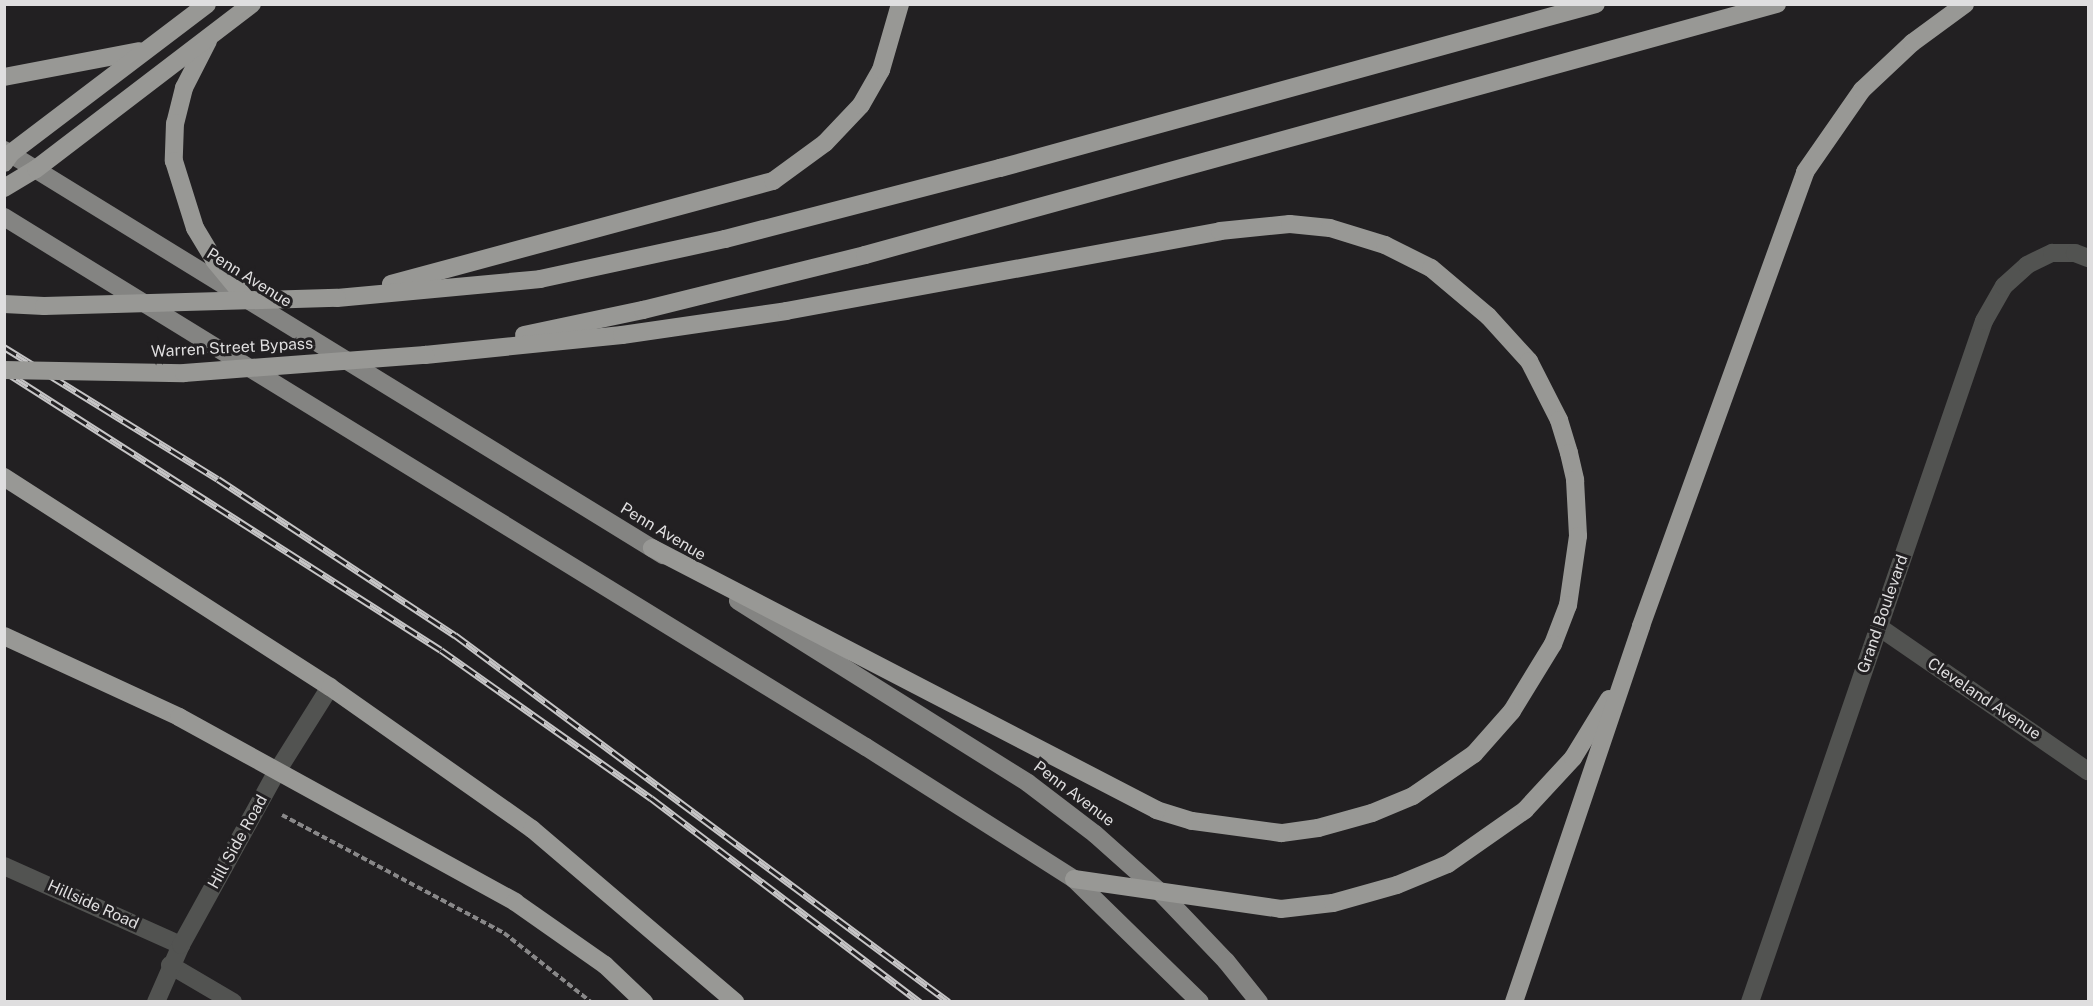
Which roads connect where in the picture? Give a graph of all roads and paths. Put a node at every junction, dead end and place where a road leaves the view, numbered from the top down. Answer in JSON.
{"nodes":[{"id":1,"x":207,"y":4,"type":"edge"},
{"id":2,"x":252,"y":4,"type":"edge"},
{"id":3,"x":900,"y":4,"type":"edge"},
{"id":4,"x":1596,"y":4,"type":"edge"},
{"id":5,"x":1777,"y":4,"type":"edge"},
{"id":6,"x":1965,"y":4,"type":"edge"},
{"id":7,"x":210,"y":37,"type":"junction"},
{"id":8,"x":148,"y":50,"type":"junction"},
{"id":9,"x":4,"y":77,"type":"edge"},
{"id":10,"x":7,"y":155,"type":"edge"},
{"id":11,"x":36,"y":169,"type":"junction"},
{"id":12,"x":4,"y":188,"type":"edge"},
{"id":13,"x":4,"y":217,"type":"edge"},
{"id":14,"x":2088,"y":258,"type":"edge"},
{"id":15,"x":337,"y":298,"type":"junction"},
{"id":16,"x":247,"y":300,"type":"junction"},
{"id":17,"x":4,"y":304,"type":"edge"},
{"id":18,"x":425,"y":355,"type":"junction"},
{"id":19,"x":4,"y":370,"type":"edge"},
{"id":20,"x":4,"y":477,"type":"edge"},
{"id":21,"x":652,"y":548,"type":"junction"},
{"id":22,"x":1641,"y":626,"type":"junction"},
{"id":23,"x":1879,"y":627,"type":"junction"},
{"id":24,"x":4,"y":636,"type":"edge"},
{"id":25,"x":330,"y":687,"type":"junction"},
{"id":26,"x":2088,"y":771,"type":"edge"},
{"id":27,"x":276,"y":772,"type":"junction"},
{"id":28,"x":279,"y":813,"type":"dead end"},
{"id":29,"x":4,"y":866,"type":"edge"},
{"id":30,"x":1074,"y":879,"type":"junction"},
{"id":31,"x":1159,"y":891,"type":"junction"},
{"id":32,"x":181,"y":945,"type":"junction"},
{"id":33,"x":170,"y":965,"type":"junction"},
{"id":34,"x":156,"y":1002,"type":"edge"},
{"id":35,"x":233,"y":1002,"type":"edge"},
{"id":36,"x":591,"y":1002,"type":"edge"},
{"id":37,"x":644,"y":1002,"type":"edge"},
{"id":38,"x":735,"y":1002,"type":"edge"},
{"id":39,"x":1200,"y":1002,"type":"edge"},
{"id":40,"x":1258,"y":1002,"type":"edge"},
{"id":41,"x":1514,"y":1002,"type":"edge"},
{"id":42,"x":1750,"y":1002,"type":"edge"}],
"edges":[{"from":1,"to":8,"type":"highway"},
{"from":2,"to":7,"type":"highway"},
{"from":3,"to":15,"type":"highway"},
{"from":4,"to":15,"type":"highway"},
{"from":5,"to":18,"type":"highway"},
{"from":6,"to":22,"type":"highway"},
{"from":7,"to":11,"type":"highway"},
{"from":7,"to":16,"type":"highway"},
{"from":8,"to":9,"type":"highway"},
{"from":8,"to":10,"type":"highway"},
{"from":10,"to":11,"type":"main road","name":"Penn Avenue"},
{"from":11,"to":12,"type":"highway"},
{"from":11,"to":16,"type":"main road","name":"Penn Avenue"},
{"from":13,"to":30,"type":"main road"},
{"from":14,"to":23,"type":"street","name":"Grand Boulevard"},
{"from":15,"to":17,"type":"highway","bridge":true},
{"from":16,"to":21,"type":"main road","name":"Penn Avenue"},
{"from":18,"to":19,"type":"highway","name":"Warren Street Bypass","bridge":true},
{"from":18,"to":21,"type":"highway"},
{"from":20,"to":25,"type":"highway"},
{"from":21,"to":31,"type":"main road","name":"Penn Avenue"},
{"from":22,"to":31,"type":"highway"},
{"from":22,"to":41,"type":"highway"},
{"from":23,"to":26,"type":"street","name":"Cleveland Avenue"},
{"from":23,"to":42,"type":"street","name":"Grand Boulevard"},
{"from":24,"to":27,"type":"highway"},
{"from":25,"to":27,"type":"street","name":"Hill Side Road"},
{"from":25,"to":38,"type":"highway"},
{"from":27,"to":32,"type":"street","name":"Hill Side Road"},
{"from":27,"to":37,"type":"highway"},
{"from":28,"to":36,"type":"path"},
{"from":29,"to":32,"type":"street","name":"Hillside Road"},
{"from":30,"to":31,"type":"highway"},
{"from":30,"to":39,"type":"main road"},
{"from":31,"to":40,"type":"main road","name":"Penn Avenue"},
{"from":32,"to":33,"type":"street","name":"Hill Side Road"},
{"from":33,"to":34,"type":"street","name":"Hill Side Road"},
{"from":33,"to":35,"type":"street"}]}
